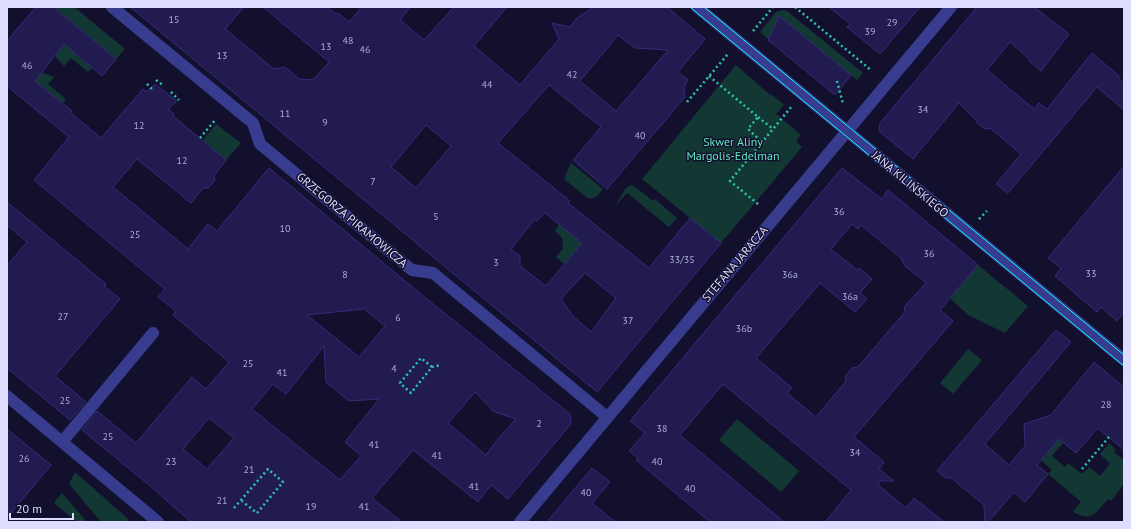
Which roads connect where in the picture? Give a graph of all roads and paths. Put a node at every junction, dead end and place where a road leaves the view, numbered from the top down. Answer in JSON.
{"nodes":[{"id":1,"x":112,"y":7,"type":"edge"},
{"id":2,"x":697,"y":7,"type":"edge"},
{"id":3,"x":773,"y":7,"type":"edge"},
{"id":4,"x":795,"y":7,"type":"edge"},
{"id":5,"x":951,"y":7,"type":"edge"},
{"id":6,"x":752,"y":32,"type":"dead end"},
{"id":7,"x":728,"y":53,"type":"dead end"},
{"id":8,"x":872,"y":71,"type":"dead end"},
{"id":9,"x":709,"y":76,"type":"junction"},
{"id":10,"x":156,"y":80,"type":"dead end"},
{"id":11,"x":837,"y":81,"type":"dead end"},
{"id":12,"x":147,"y":84,"type":"dead end"},
{"id":13,"x":164,"y":86,"type":"dead end"},
{"id":14,"x":152,"y":89,"type":"dead end"},
{"id":15,"x":171,"y":92,"type":"dead end"},
{"id":16,"x":179,"y":100,"type":"dead end"},
{"id":17,"x":687,"y":102,"type":"dead end"},
{"id":18,"x":843,"y":104,"type":"dead end"},
{"id":19,"x":792,"y":106,"type":"dead end"},
{"id":20,"x":758,"y":116,"type":"junction"},
{"id":21,"x":216,"y":119,"type":"dead end"},
{"id":22,"x":773,"y":129,"type":"junction"},
{"id":23,"x":847,"y":131,"type":"junction"},
{"id":24,"x":200,"y":138,"type":"dead end"},
{"id":25,"x":762,"y":142,"type":"junction"},
{"id":26,"x":758,"y":204,"type":"dead end"},
{"id":27,"x":987,"y":211,"type":"dead end"},
{"id":28,"x":979,"y":220,"type":"dead end"},
{"id":29,"x":153,"y":333,"type":"dead end"},
{"id":30,"x":1121,"y":353,"type":"edge"},
{"id":31,"x":440,"y":365,"type":"dead end"},
{"id":32,"x":432,"y":367,"type":"junction"},
{"id":33,"x":7,"y":396,"type":"edge"},
{"id":34,"x":607,"y":417,"type":"junction"},
{"id":35,"x":1109,"y":437,"type":"dead end"},
{"id":36,"x":62,"y":442,"type":"junction"},
{"id":37,"x":1082,"y":469,"type":"dead end"},
{"id":38,"x":242,"y":501,"type":"junction"},
{"id":39,"x":234,"y":508,"type":"dead end"},
{"id":40,"x":158,"y":522,"type":"edge"},
{"id":41,"x":520,"y":522,"type":"edge"}],
"edges":[{"from":1,"to":34,"type":"street","name":"GRZEGORZA PIRAMOWICZA"},
{"from":2,"to":23,"type":"street","name":"JANA KILIŃSKIEGO"},
{"from":3,"to":6,"type":"path"},
{"from":4,"to":8,"type":"path"},
{"from":5,"to":23,"type":"street","name":"STEFANA JARACZA"},
{"from":7,"to":9,"type":"path"},
{"from":9,"to":17,"type":"path"},
{"from":9,"to":20,"type":"path"},
{"from":10,"to":13,"type":"path"},
{"from":11,"to":18,"type":"path"},
{"from":12,"to":14,"type":"path"},
{"from":15,"to":16,"type":"path"},
{"from":19,"to":22,"type":"path"},
{"from":20,"to":22,"type":"path"},
{"from":20,"to":25,"type":"path"},
{"from":21,"to":24,"type":"path"},
{"from":22,"to":25,"type":"path"},
{"from":23,"to":30,"type":"street","name":"JANA KILIŃSKIEGO"},
{"from":23,"to":34,"type":"street","name":"STEFANA JARACZA"},
{"from":25,"to":26,"type":"path"},
{"from":27,"to":28,"type":"path"},
{"from":29,"to":36,"type":"street"},
{"from":31,"to":32,"type":"path"},
{"from":32,"to":32,"type":"path"},
{"from":33,"to":36,"type":"street"},
{"from":34,"to":41,"type":"street","name":"STEFANA JARACZA"},
{"from":35,"to":37,"type":"path"},
{"from":36,"to":40,"type":"street"},
{"from":38,"to":38,"type":"path"},
{"from":38,"to":39,"type":"path"}]}
